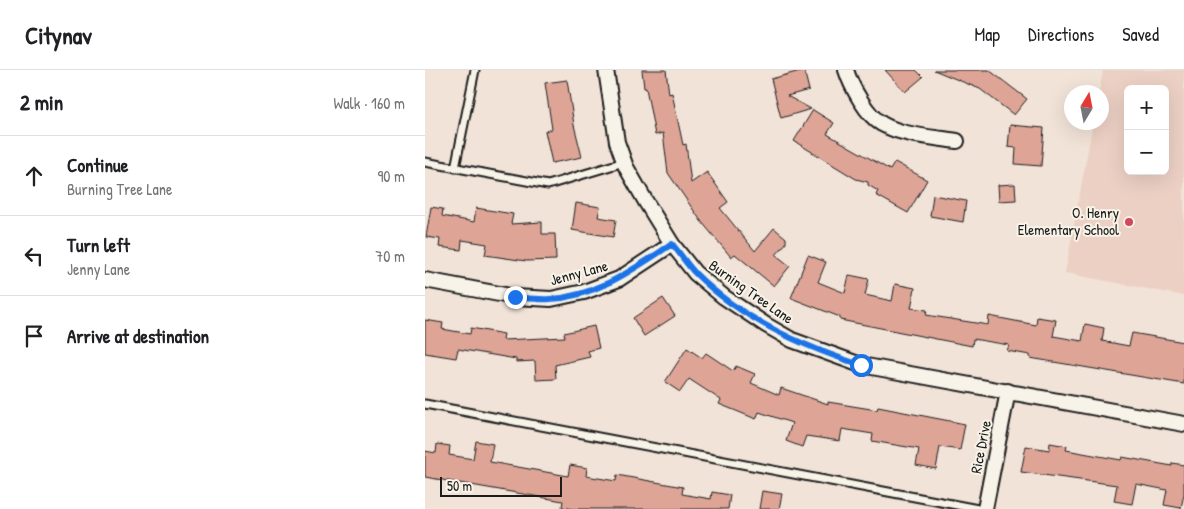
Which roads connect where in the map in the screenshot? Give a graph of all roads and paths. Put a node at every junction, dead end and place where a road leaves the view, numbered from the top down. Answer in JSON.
{"nodes":[{"id":1,"x":475,"y":70,"type":"edge"},
{"id":2,"x":606,"y":70,"type":"edge"},
{"id":3,"x":846,"y":70,"type":"edge"},
{"id":4,"x":957,"y":141,"type":"dead end"},
{"id":5,"x":425,"y":162,"type":"edge"},
{"id":6,"x":624,"y":162,"type":"junction"},
{"id":7,"x":455,"y":168,"type":"junction"},
{"id":8,"x":672,"y":244,"type":"junction"},
{"id":9,"x":425,"y":280,"type":"edge"},
{"id":10,"x":1008,"y":390,"type":"junction"},
{"id":11,"x":425,"y":404,"type":"edge"},
{"id":12,"x":1184,"y":424,"type":"edge"},
{"id":13,"x":978,"y":509,"type":"edge"},
{"id":14,"x":985,"y":509,"type":"edge"}],
"edges":[{"from":1,"to":7,"type":"lane"},
{"from":2,"to":6,"type":"street","name":"Burning Tree Lane"},
{"from":3,"to":4,"type":"street"},
{"from":5,"to":7,"type":"lane"},
{"from":6,"to":7,"type":"lane"},
{"from":6,"to":8,"type":"street","name":"Burning Tree Lane"},
{"from":8,"to":9,"type":"street","name":"Jenny Lane"},
{"from":8,"to":10,"type":"street","name":"Burning Tree Lane"},
{"from":10,"to":12,"type":"street","name":"Burning Tree Lane"},
{"from":10,"to":14,"type":"street","name":"Rice Drive"},
{"from":11,"to":13,"type":"lane"}]}
